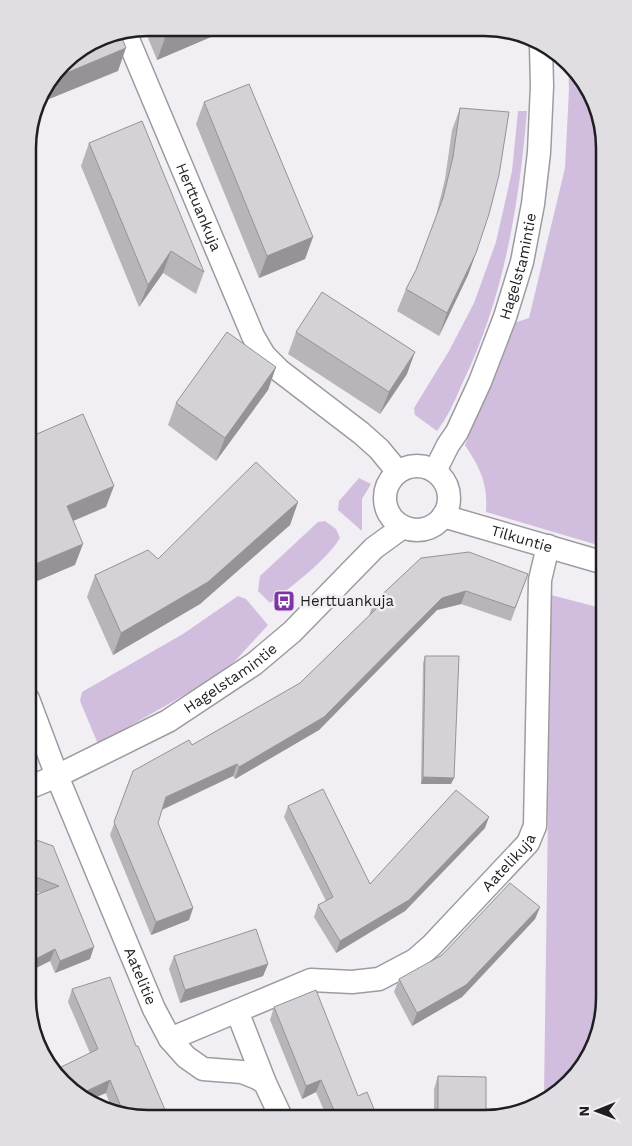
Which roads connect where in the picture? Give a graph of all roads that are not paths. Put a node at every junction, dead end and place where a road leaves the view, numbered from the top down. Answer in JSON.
{"nodes":[{"id":1,"x":128,"y":38,"type":"edge"},
{"id":2,"x":540,"y":52,"type":"edge"},
{"id":3,"x":398,"y":472,"type":"junction"},
{"id":4,"x":435,"y":472,"type":"junction"},
{"id":5,"x":444,"y":516,"type":"junction"},
{"id":6,"x":404,"y":527,"type":"junction"},
{"id":7,"x":548,"y":546,"type":"junction"},
{"id":8,"x":596,"y":560,"type":"edge"},
{"id":9,"x":36,"y":720,"type":"edge"},
{"id":10,"x":57,"y":776,"type":"junction"},
{"id":11,"x":36,"y":785,"type":"edge"},
{"id":12,"x":237,"y":1011,"type":"junction"},
{"id":13,"x":170,"y":1039,"type":"junction"},
{"id":14,"x":265,"y":1083,"type":"junction"},
{"id":15,"x":278,"y":1110,"type":"edge"}],
"edges":[{"from":1,"to":3,"type":"street","name":"Herttuankuja"},
{"from":2,"to":4,"type":"street","name":"Hagelstamintie"},
{"from":3,"to":4,"type":"street"},
{"from":3,"to":6,"type":"street"},
{"from":4,"to":5,"type":"street"},
{"from":5,"to":6,"type":"street"},
{"from":5,"to":7,"type":"street","name":"Tilkuntie"},
{"from":6,"to":10,"type":"street","name":"Hagelstamintie"},
{"from":7,"to":8,"type":"street","name":"Tilkuntie"},
{"from":7,"to":12,"type":"street","name":"Aatelikuja"},
{"from":9,"to":10,"type":"street","name":"Aatelitie"},
{"from":10,"to":11,"type":"street","name":"Hagelstamintie"},
{"from":10,"to":13,"type":"street","name":"Aatelitie"},
{"from":12,"to":13,"type":"street","name":"Aatelikuja"},
{"from":12,"to":14,"type":"street"},
{"from":13,"to":14,"type":"street","name":"Aatelitie"},
{"from":14,"to":15,"type":"street"}]}
